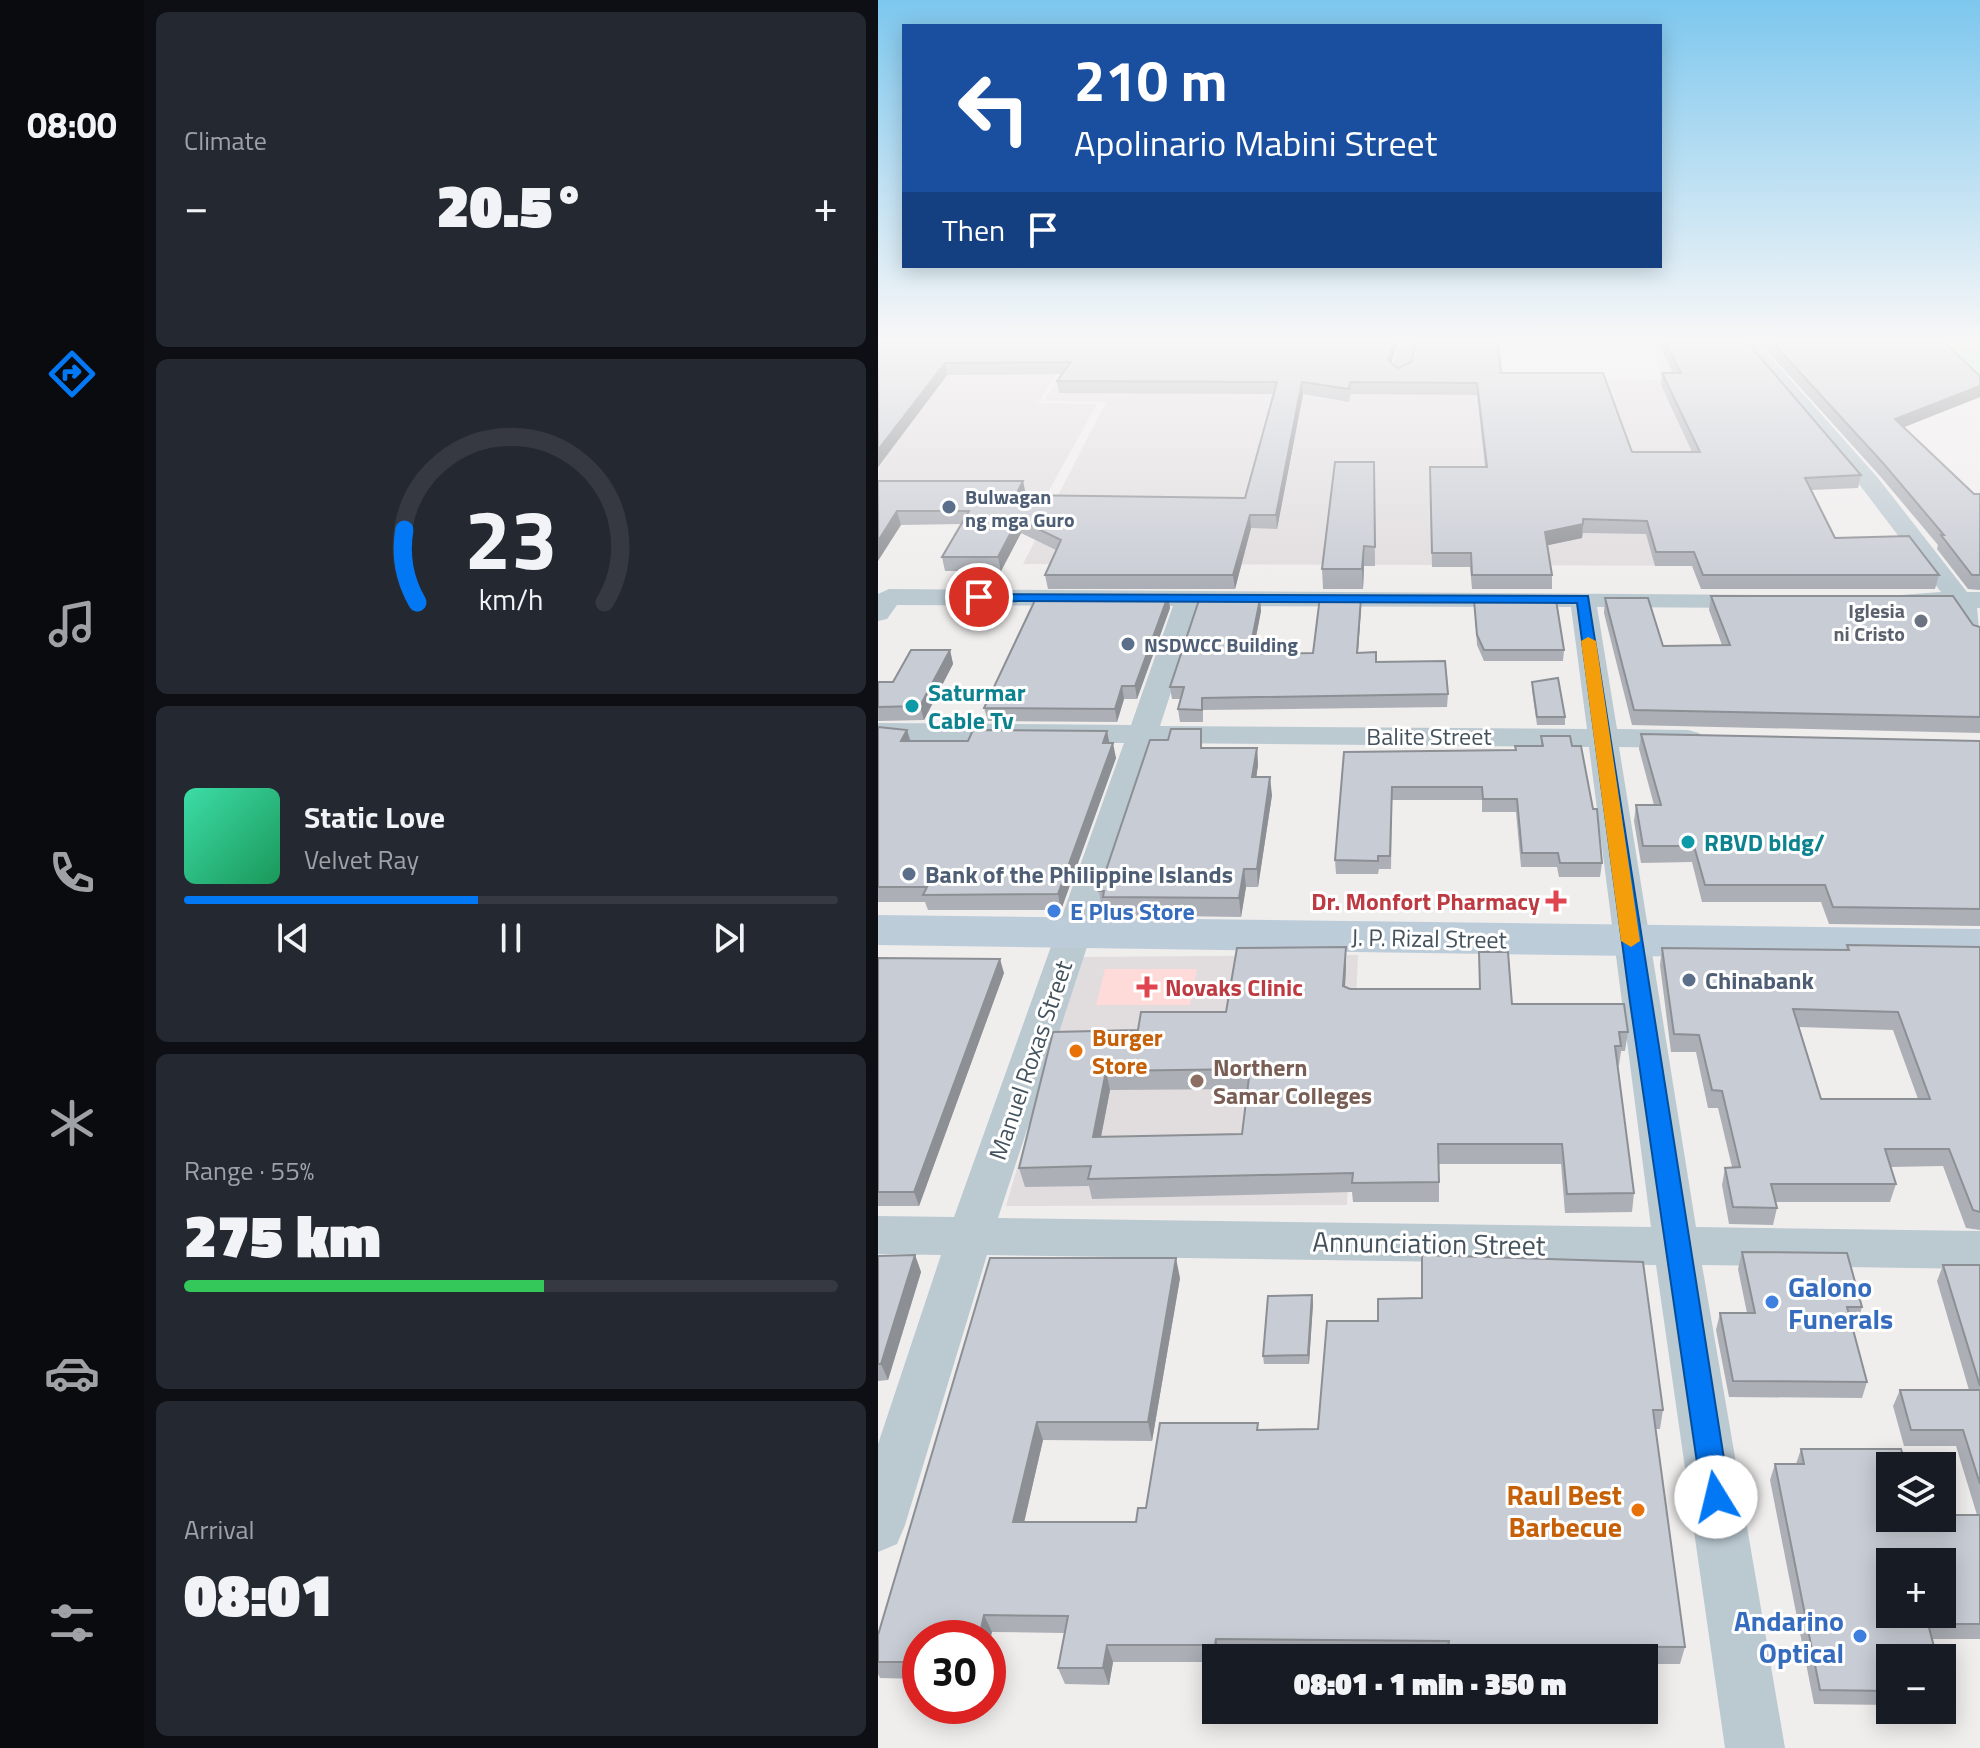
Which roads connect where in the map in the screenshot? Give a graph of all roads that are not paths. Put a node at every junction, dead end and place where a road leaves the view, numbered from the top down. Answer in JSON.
{"nodes":[{"id":1,"x":1821,"y":425,"type":"edge"},
{"id":2,"x":1189,"y":598,"type":"junction"},
{"id":3,"x":1583,"y":599,"type":"junction"},
{"id":4,"x":1787,"y":600,"type":"edge"},
{"id":5,"x":1882,"y":600,"type":"edge"},
{"id":6,"x":1970,"y":600,"type":"edge"},
{"id":7,"x":883,"y":605,"type":"edge"},
{"id":8,"x":1980,"y":632,"type":"edge"},
{"id":9,"x":878,"y":732,"type":"edge"},
{"id":10,"x":1142,"y":735,"type":"junction"},
{"id":11,"x":1601,"y":737,"type":"junction"},
{"id":12,"x":1711,"y":740,"type":"edge"},
{"id":13,"x":878,"y":930,"type":"edge"},
{"id":14,"x":1074,"y":933,"type":"junction"},
{"id":15,"x":1631,"y":941,"type":"junction"},
{"id":16,"x":1980,"y":945,"type":"edge"},
{"id":17,"x":878,"y":1235,"type":"edge"},
{"id":18,"x":970,"y":1236,"type":"junction"},
{"id":19,"x":1676,"y":1247,"type":"junction"},
{"id":20,"x":1980,"y":1250,"type":"edge"},
{"id":21,"x":878,"y":1525,"type":"edge"},
{"id":22,"x":1755,"y":1748,"type":"edge"}],
"edges":[{"from":1,"to":6,"type":"street"},
{"from":2,"to":3,"type":"street"},
{"from":2,"to":7,"type":"street"},
{"from":2,"to":10,"type":"street","name":"Manuel Roxas Street"},
{"from":3,"to":4,"type":"street"},
{"from":3,"to":11,"type":"street"},
{"from":5,"to":6,"type":"street"},
{"from":6,"to":8,"type":"street"},
{"from":9,"to":10,"type":"street","name":"Balite Street"},
{"from":10,"to":11,"type":"street","name":"Balite Street"},
{"from":10,"to":14,"type":"street","name":"Manuel Roxas Street"},
{"from":11,"to":12,"type":"street","name":"Balite Street"},
{"from":11,"to":15,"type":"street"},
{"from":13,"to":14,"type":"main road","name":"J. P. Rizal Street"},
{"from":14,"to":15,"type":"main road","name":"J. P. Rizal Street"},
{"from":14,"to":18,"type":"street","name":"Manuel Roxas Street"},
{"from":15,"to":16,"type":"main road","name":"J. P. Rizal Street"},
{"from":15,"to":19,"type":"street"},
{"from":17,"to":18,"type":"street","name":"Annunciation Street"},
{"from":18,"to":19,"type":"street","name":"Annunciation Street"},
{"from":18,"to":21,"type":"street","name":"Manuel Roxas Street"},
{"from":19,"to":20,"type":"street","name":"Annunciation Street"},
{"from":19,"to":22,"type":"street"}]}
